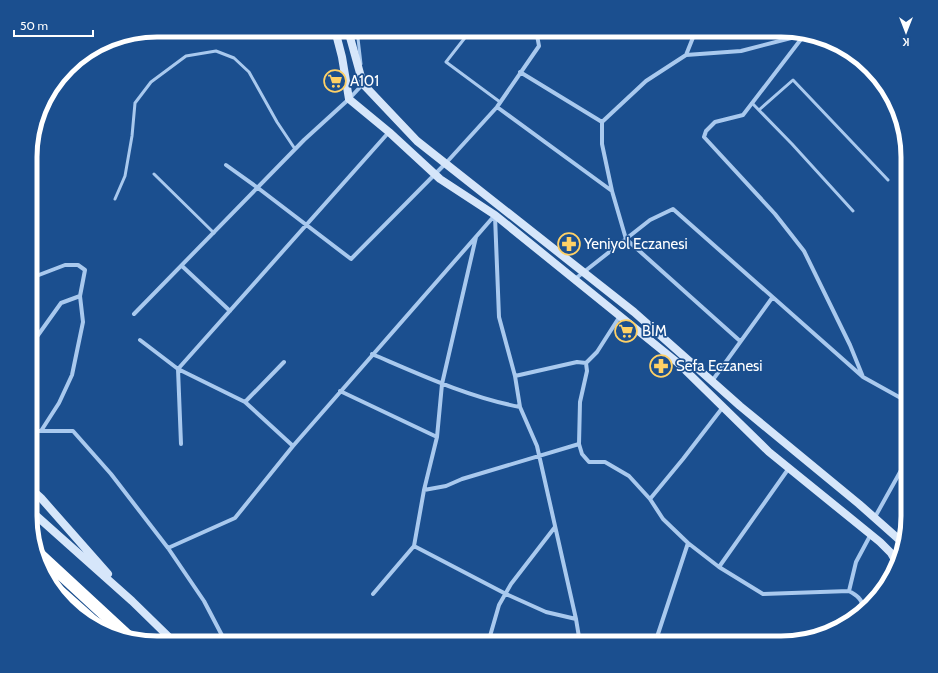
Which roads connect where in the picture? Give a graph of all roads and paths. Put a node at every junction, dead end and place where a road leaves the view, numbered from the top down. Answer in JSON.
{"nodes":[{"id":1,"x":337,"y":37,"type":"edge"},
{"id":2,"x":350,"y":37,"type":"edge"},
{"id":3,"x":359,"y":37,"type":"edge"},
{"id":4,"x":466,"y":37,"type":"edge"},
{"id":5,"x":537,"y":37,"type":"edge"},
{"id":6,"x":693,"y":37,"type":"edge"},
{"id":7,"x":793,"y":38,"type":"edge"},
{"id":8,"x":800,"y":39,"type":"edge"},
{"id":9,"x":686,"y":55,"type":"junction"},
{"id":10,"x":520,"y":72,"type":"junction"},
{"id":11,"x":363,"y":84,"type":"junction"},
{"id":12,"x":349,"y":99,"type":"junction"},
{"id":13,"x":500,"y":102,"type":"junction"},
{"id":14,"x":752,"y":103,"type":"junction"},
{"id":15,"x":497,"y":107,"type":"junction"},
{"id":16,"x":758,"y":110,"type":"junction"},
{"id":17,"x":602,"y":122,"type":"junction"},
{"id":18,"x":389,"y":132,"type":"junction"},
{"id":19,"x":295,"y":149,"type":"junction"},
{"id":20,"x":446,"y":164,"type":"junction"},
{"id":21,"x":226,"y":165,"type":"dead end"},
{"id":22,"x":154,"y":174,"type":"dead end"},
{"id":23,"x":435,"y":174,"type":"junction"},
{"id":24,"x":888,"y":180,"type":"dead end"},
{"id":25,"x":258,"y":188,"type":"junction"},
{"id":26,"x":612,"y":191,"type":"junction"},
{"id":27,"x":115,"y":199,"type":"dead end"},
{"id":28,"x":853,"y":211,"type":"dead end"},
{"id":29,"x":495,"y":215,"type":"junction"},
{"id":30,"x":306,"y":225,"type":"junction"},
{"id":31,"x":214,"y":233,"type":"junction"},
{"id":32,"x":476,"y":236,"type":"junction"},
{"id":33,"x":626,"y":239,"type":"junction"},
{"id":34,"x":182,"y":266,"type":"junction"},
{"id":35,"x":583,"y":272,"type":"junction"},
{"id":36,"x":37,"y":276,"type":"edge"},
{"id":37,"x":575,"y":279,"type":"junction"},
{"id":38,"x":80,"y":296,"type":"junction"},
{"id":39,"x":772,"y":298,"type":"junction"},
{"id":40,"x":230,"y":311,"type":"junction"},
{"id":41,"x":134,"y":314,"type":"dead end"},
{"id":42,"x":620,"y":316,"type":"junction"},
{"id":43,"x":37,"y":336,"type":"edge"},
{"id":44,"x":140,"y":340,"type":"dead end"},
{"id":45,"x":740,"y":341,"type":"junction"},
{"id":46,"x":372,"y":354,"type":"junction"},
{"id":47,"x":284,"y":362,"type":"dead end"},
{"id":48,"x":586,"y":363,"type":"junction"},
{"id":49,"x":178,"y":369,"type":"junction"},
{"id":50,"x":515,"y":376,"type":"junction"},
{"id":51,"x":863,"y":377,"type":"junction"},
{"id":52,"x":712,"y":381,"type":"junction"},
{"id":53,"x":442,"y":384,"type":"junction"},
{"id":54,"x":340,"y":391,"type":"junction"},
{"id":55,"x":901,"y":398,"type":"edge"},
{"id":56,"x":246,"y":402,"type":"junction"},
{"id":57,"x":520,"y":407,"type":"junction"},
{"id":58,"x":723,"y":407,"type":"junction"},
{"id":59,"x":37,"y":431,"type":"edge"},
{"id":60,"x":41,"y":431,"type":"junction"},
{"id":61,"x":437,"y":437,"type":"junction"},
{"id":62,"x":181,"y":444,"type":"dead end"},
{"id":63,"x":579,"y":444,"type":"junction"},
{"id":64,"x":293,"y":446,"type":"junction"},
{"id":65,"x":539,"y":456,"type":"junction"},
{"id":66,"x":789,"y":468,"type":"junction"},
{"id":67,"x":901,"y":470,"type":"edge"},
{"id":68,"x":424,"y":490,"type":"junction"},
{"id":69,"x":37,"y":494,"type":"edge"},
{"id":70,"x":650,"y":499,"type":"junction"},
{"id":71,"x":37,"y":516,"type":"edge"},
{"id":72,"x":874,"y":517,"type":"junction"},
{"id":73,"x":555,"y":527,"type":"junction"},
{"id":74,"x":870,"y":534,"type":"junction"},
{"id":75,"x":899,"y":539,"type":"edge"},
{"id":76,"x":688,"y":543,"type":"junction"},
{"id":77,"x":414,"y":546,"type":"junction"},
{"id":78,"x":168,"y":548,"type":"junction"},
{"id":79,"x":894,"y":558,"type":"edge"},
{"id":80,"x":45,"y":560,"type":"edge"},
{"id":81,"x":719,"y":567,"type":"junction"},
{"id":82,"x":849,"y":591,"type":"junction"},
{"id":83,"x":373,"y":594,"type":"dead end"},
{"id":84,"x":506,"y":594,"type":"junction"},
{"id":85,"x":132,"y":601,"type":"junction"},
{"id":86,"x":862,"y":604,"type":"edge"},
{"id":87,"x":576,"y":619,"type":"junction"},
{"id":88,"x":123,"y":631,"type":"edge"},
{"id":89,"x":168,"y":636,"type":"edge"},
{"id":90,"x":222,"y":636,"type":"edge"},
{"id":91,"x":490,"y":636,"type":"edge"},
{"id":92,"x":579,"y":636,"type":"edge"},
{"id":93,"x":657,"y":636,"type":"edge"}],
"edges":[{"from":1,"to":12,"type":"street"},
{"from":2,"to":11,"type":"street"},
{"from":3,"to":11,"type":"lane"},
{"from":4,"to":13,"type":"lane"},
{"from":5,"to":10,"type":"street"},
{"from":6,"to":9,"type":"street"},
{"from":7,"to":9,"type":"street"},
{"from":8,"to":14,"type":"street"},
{"from":9,"to":17,"type":"street"},
{"from":10,"to":13,"type":"street"},
{"from":10,"to":17,"type":"street"},
{"from":11,"to":12,"type":"street"},
{"from":11,"to":20,"type":"street"},
{"from":12,"to":18,"type":"street"},
{"from":12,"to":19,"type":"street"},
{"from":13,"to":15,"type":"street"},
{"from":14,"to":16,"type":"lane"},
{"from":14,"to":51,"type":"street"},
{"from":15,"to":20,"type":"street"},
{"from":15,"to":26,"type":"street"},
{"from":16,"to":24,"type":"lane"},
{"from":16,"to":28,"type":"lane"},
{"from":17,"to":26,"type":"street"},
{"from":18,"to":23,"type":"street"},
{"from":18,"to":30,"type":"street"},
{"from":19,"to":25,"type":"street"},
{"from":19,"to":27,"type":"lane"},
{"from":20,"to":23,"type":"street"},
{"from":20,"to":35,"type":"street"},
{"from":21,"to":25,"type":"street"},
{"from":22,"to":31,"type":"lane"},
{"from":23,"to":29,"type":"street"},
{"from":23,"to":30,"type":"street"},
{"from":25,"to":30,"type":"street"},
{"from":25,"to":31,"type":"street"},
{"from":26,"to":33,"type":"street"},
{"from":29,"to":32,"type":"street"},
{"from":29,"to":37,"type":"street"},
{"from":29,"to":50,"type":"street"},
{"from":30,"to":40,"type":"street"},
{"from":31,"to":34,"type":"street"},
{"from":32,"to":46,"type":"street"},
{"from":32,"to":53,"type":"street"},
{"from":33,"to":35,"type":"street"},
{"from":33,"to":39,"type":"street"},
{"from":33,"to":45,"type":"street"},
{"from":34,"to":40,"type":"street"},
{"from":34,"to":41,"type":"street"},
{"from":35,"to":37,"type":"street"},
{"from":35,"to":52,"type":"street"},
{"from":36,"to":38,"type":"street"},
{"from":37,"to":42,"type":"street"},
{"from":38,"to":43,"type":"street"},
{"from":38,"to":60,"type":"street"},
{"from":39,"to":45,"type":"street"},
{"from":39,"to":51,"type":"street"},
{"from":40,"to":49,"type":"street"},
{"from":42,"to":48,"type":"street"},
{"from":42,"to":58,"type":"street"},
{"from":44,"to":49,"type":"street"},
{"from":45,"to":52,"type":"street"},
{"from":46,"to":53,"type":"street"},
{"from":46,"to":54,"type":"street"},
{"from":47,"to":56,"type":"street"},
{"from":48,"to":50,"type":"street"},
{"from":48,"to":63,"type":"street"},
{"from":49,"to":56,"type":"street"},
{"from":49,"to":62,"type":"street"},
{"from":50,"to":57,"type":"street"},
{"from":51,"to":55,"type":"street"},
{"from":52,"to":72,"type":"street"},
{"from":53,"to":57,"type":"street"},
{"from":53,"to":61,"type":"street"},
{"from":54,"to":61,"type":"street"},
{"from":54,"to":64,"type":"street"},
{"from":56,"to":64,"type":"street"},
{"from":57,"to":65,"type":"street"},
{"from":58,"to":66,"type":"street"},
{"from":58,"to":70,"type":"street"},
{"from":59,"to":60,"type":"street"},
{"from":60,"to":78,"type":"street"},
{"from":61,"to":68,"type":"street"},
{"from":63,"to":65,"type":"street"},
{"from":63,"to":70,"type":"street"},
{"from":64,"to":78,"type":"street"},
{"from":65,"to":68,"type":"street"},
{"from":65,"to":73,"type":"street"},
{"from":66,"to":74,"type":"street"},
{"from":66,"to":81,"type":"street"},
{"from":67,"to":72,"type":"street"},
{"from":68,"to":77,"type":"street"},
{"from":69,"to":85,"type":"street"},
{"from":70,"to":76,"type":"street"},
{"from":71,"to":85,"type":"street"},
{"from":72,"to":75,"type":"street"},
{"from":73,"to":84,"type":"street"},
{"from":73,"to":87,"type":"street"},
{"from":74,"to":79,"type":"street"},
{"from":74,"to":82,"type":"street"},
{"from":76,"to":81,"type":"street"},
{"from":76,"to":93,"type":"street"},
{"from":77,"to":83,"type":"street"},
{"from":77,"to":84,"type":"street"},
{"from":78,"to":90,"type":"street"},
{"from":80,"to":88,"type":"highway"},
{"from":81,"to":82,"type":"street"},
{"from":82,"to":86,"type":"street"},
{"from":84,"to":87,"type":"street"},
{"from":84,"to":91,"type":"street"},
{"from":85,"to":89,"type":"street"},
{"from":87,"to":92,"type":"street"}]}
